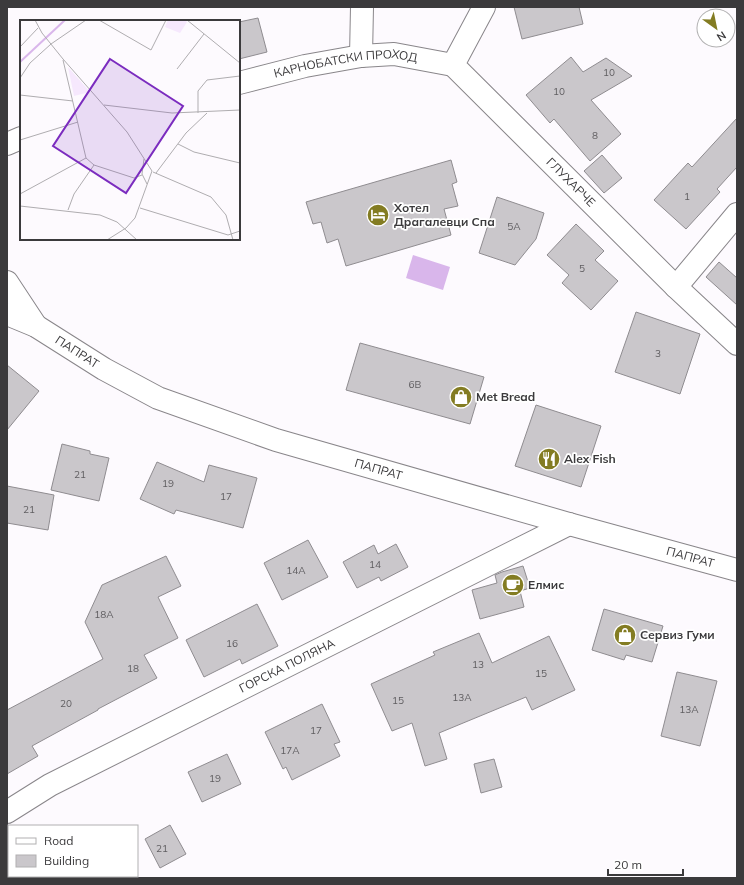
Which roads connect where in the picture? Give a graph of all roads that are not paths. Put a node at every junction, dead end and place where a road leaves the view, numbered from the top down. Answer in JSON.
{"nodes":[{"id":1,"x":362,"y":7,"type":"edge"},
{"id":2,"x":484,"y":7,"type":"edge"},
{"id":3,"x":361,"y":56,"type":"junction"},
{"id":4,"x":453,"y":65,"type":"junction"},
{"id":5,"x":240,"y":83,"type":"edge"},
{"id":6,"x":20,"y":138,"type":"edge"},
{"id":7,"x":7,"y":144,"type":"edge"},
{"id":8,"x":737,"y":214,"type":"edge"},
{"id":9,"x":7,"y":282,"type":"edge"},
{"id":10,"x":676,"y":287,"type":"junction"},
{"id":11,"x":7,"y":314,"type":"edge"},
{"id":12,"x":36,"y":326,"type":"junction"},
{"id":13,"x":737,"y":344,"type":"edge"},
{"id":14,"x":569,"y":524,"type":"junction"},
{"id":15,"x":737,"y":570,"type":"edge"},
{"id":16,"x":7,"y":812,"type":"edge"}],
"edges":[{"from":1,"to":3,"type":"street"},
{"from":2,"to":4,"type":"street"},
{"from":3,"to":4,"type":"street","name":"КАРНОБАТСКИ ПРОХОД"},
{"from":3,"to":5,"type":"street","name":"КАРНОБАТСКИ ПРОХОД"},
{"from":4,"to":10,"type":"street","name":"ГЛУХАРЧЕ"},
{"from":6,"to":7,"type":"street"},
{"from":8,"to":10,"type":"street"},
{"from":9,"to":12,"type":"street","name":"ПАПРАТ"},
{"from":10,"to":13,"type":"street","name":"ГЛУХАРЧЕ"},
{"from":11,"to":12,"type":"street","name":"ПАПРАТ"},
{"from":12,"to":14,"type":"street","name":"ПАПРАТ"},
{"from":14,"to":15,"type":"street","name":"ПАПРАТ"},
{"from":14,"to":16,"type":"street","name":"ГОРСКА ПОЛЯНА"}]}
